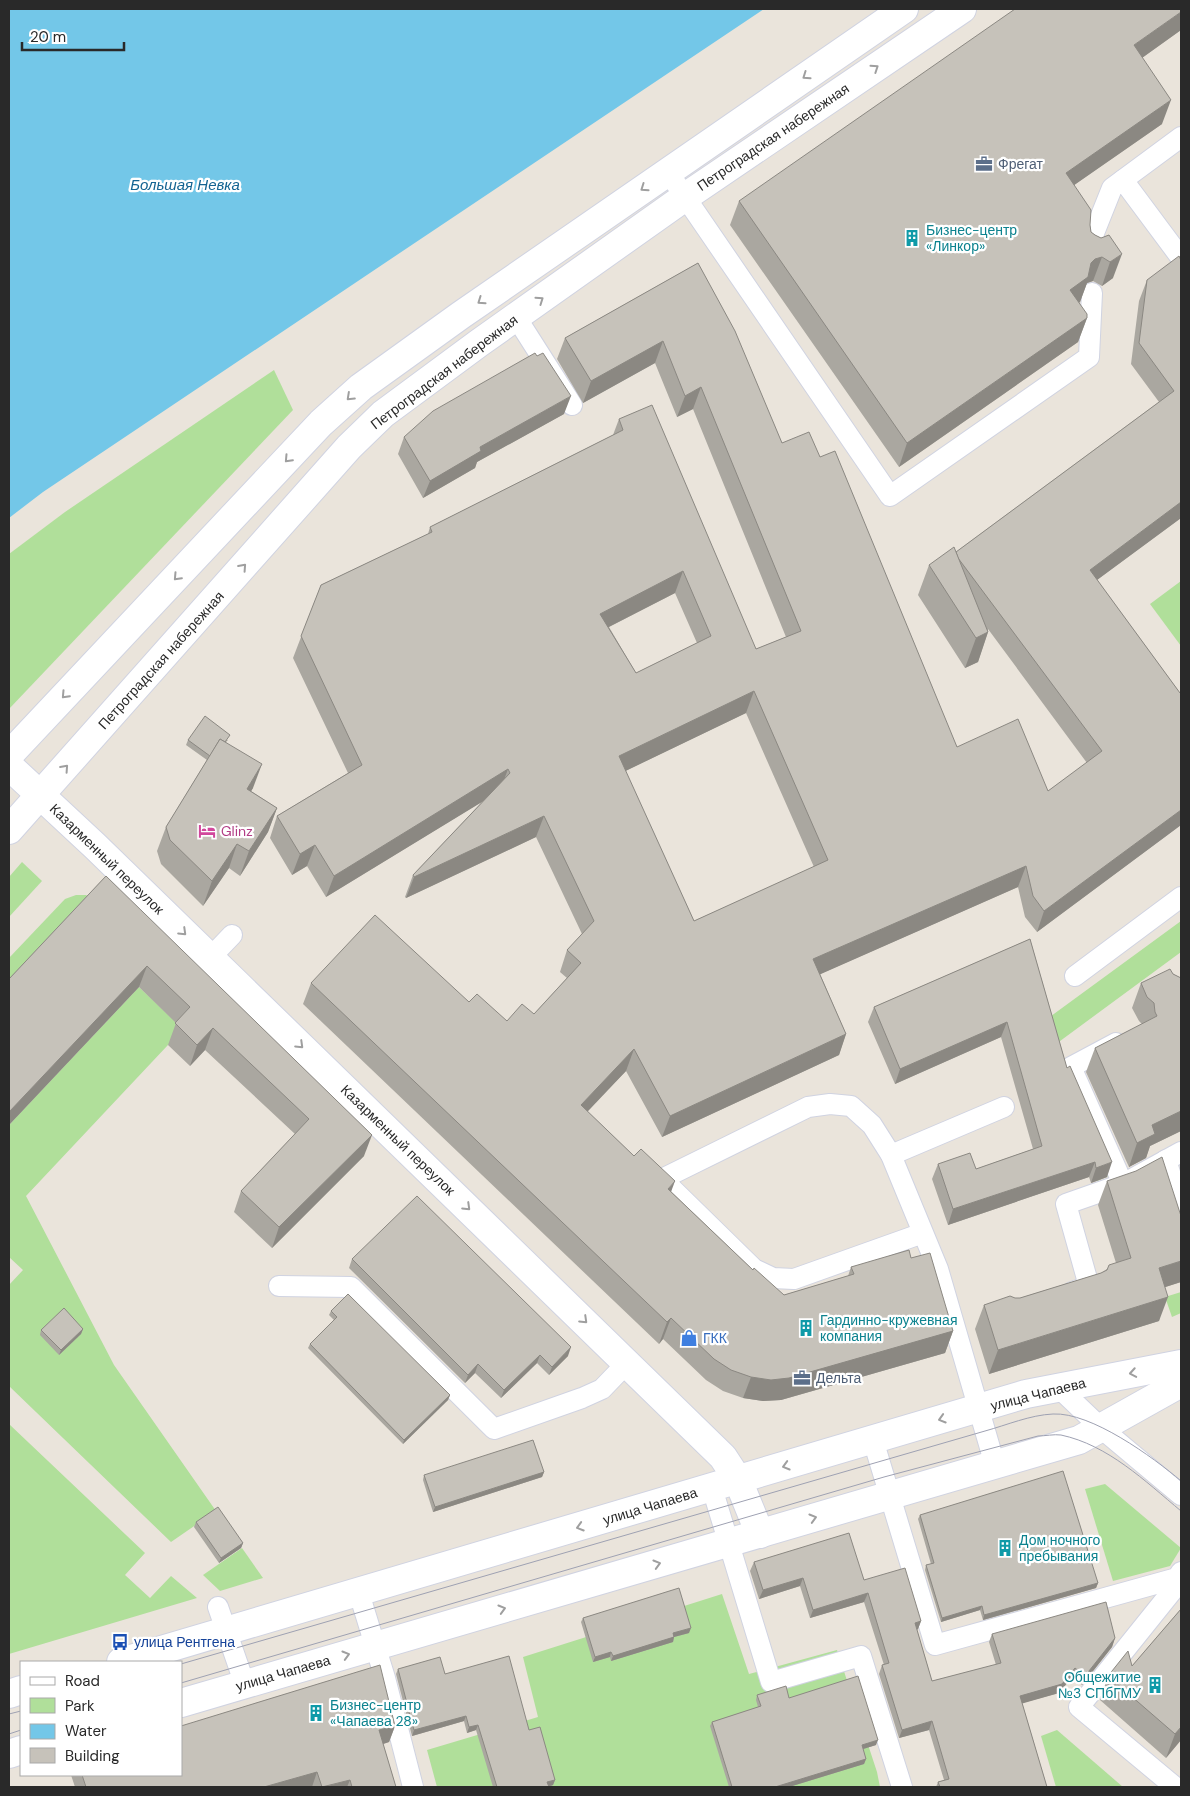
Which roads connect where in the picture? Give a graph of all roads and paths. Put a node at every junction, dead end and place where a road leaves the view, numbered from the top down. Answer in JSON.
{"nodes":[{"id":1,"x":904,"y":9,"type":"edge"},
{"id":2,"x":962,"y":9,"type":"edge"},
{"id":3,"x":1181,"y":137,"type":"edge"},
{"id":4,"x":668,"y":172,"type":"junction"},
{"id":5,"x":1123,"y":180,"type":"junction"},
{"id":6,"x":685,"y":197,"type":"junction"},
{"id":7,"x":1093,"y":250,"type":"edge"},
{"id":8,"x":1181,"y":258,"type":"edge"},
{"id":9,"x":1092,"y":293,"type":"edge"},
{"id":10,"x":516,"y":317,"type":"junction"},
{"id":11,"x":572,"y":405,"type":"dead end"},
{"id":12,"x":9,"y":755,"type":"edge"},
{"id":13,"x":9,"y":766,"type":"edge"},
{"id":14,"x":40,"y":795,"type":"junction"},
{"id":15,"x":9,"y":830,"type":"edge"},
{"id":16,"x":1181,"y":897,"type":"edge"},
{"id":17,"x":232,"y":935,"type":"dead end"},
{"id":18,"x":210,"y":958,"type":"junction"},
{"id":19,"x":1074,"y":976,"type":"dead end"},
{"id":20,"x":1135,"y":1032,"type":"edge"},
{"id":21,"x":1004,"y":1107,"type":"dead end"},
{"id":22,"x":890,"y":1155,"type":"junction"},
{"id":23,"x":1174,"y":1156,"type":"edge"},
{"id":24,"x":1123,"y":1184,"type":"junction"},
{"id":25,"x":1181,"y":1208,"type":"edge"},
{"id":26,"x":923,"y":1233,"type":"junction"},
{"id":27,"x":279,"y":1286,"type":"dead end"},
{"id":28,"x":1053,"y":1297,"type":"edge"},
{"id":29,"x":627,"y":1363,"type":"junction"},
{"id":30,"x":1181,"y":1364,"type":"edge"},
{"id":31,"x":1181,"y":1383,"type":"edge"},
{"id":32,"x":1058,"y":1387,"type":"junction"},
{"id":33,"x":978,"y":1408,"type":"junction"},
{"id":34,"x":1101,"y":1428,"type":"junction"},
{"id":35,"x":873,"y":1440,"type":"junction"},
{"id":36,"x":995,"y":1465,"type":"junction"},
{"id":37,"x":725,"y":1484,"type":"junction"},
{"id":38,"x":890,"y":1495,"type":"junction"},
{"id":39,"x":1181,"y":1495,"type":"edge"},
{"id":40,"x":760,"y":1534,"type":"junction"},
{"id":41,"x":729,"y":1542,"type":"junction"},
{"id":42,"x":1181,"y":1572,"type":"edge"},
{"id":43,"x":1181,"y":1580,"type":"edge"},
{"id":44,"x":359,"y":1593,"type":"junction"},
{"id":45,"x":218,"y":1607,"type":"dead end"},
{"id":46,"x":227,"y":1632,"type":"junction"},
{"id":47,"x":375,"y":1646,"type":"junction"},
{"id":48,"x":125,"y":1661,"type":"edge"},
{"id":49,"x":244,"y":1685,"type":"junction"},
{"id":50,"x":182,"y":1703,"type":"edge"},
{"id":51,"x":413,"y":1787,"type":"edge"},
{"id":52,"x":902,"y":1787,"type":"edge"},
{"id":53,"x":1175,"y":1787,"type":"edge"}],
"edges":[{"from":1,"to":4,"type":"street","one_way":true},
{"from":6,"to":2,"type":"street","name":"Петроградская набережная","one_way":true},
{"from":3,"to":5,"type":"lane"},
{"from":4,"to":6,"type":"lane"},
{"from":4,"to":12,"type":"street","one_way":true},
{"from":5,"to":7,"type":"lane"},
{"from":5,"to":8,"type":"lane"},
{"from":6,"to":9,"type":"lane"},
{"from":10,"to":6,"type":"street","name":"Петроградская набережная","one_way":true},
{"from":10,"to":11,"type":"lane"},
{"from":14,"to":10,"type":"street","name":"Петроградская набережная","one_way":true},
{"from":13,"to":14,"type":"street","name":"Казарменный переулок"},
{"from":14,"to":15,"type":"street","name":"Петроградская набережная"},
{"from":14,"to":18,"type":"street","name":"Казарменный переулок","one_way":true},
{"from":16,"to":19,"type":"lane"},
{"from":17,"to":18,"type":"lane"},
{"from":18,"to":29,"type":"street","name":"Казарменный переулок","one_way":true},
{"from":20,"to":24,"type":"lane"},
{"from":21,"to":22,"type":"lane"},
{"from":22,"to":26,"type":"lane"},
{"from":22,"to":26,"type":"lane"},
{"from":23,"to":24,"type":"lane"},
{"from":23,"to":25,"type":"lane"},
{"from":24,"to":28,"type":"lane"},
{"from":26,"to":33,"type":"lane"},
{"from":27,"to":29,"type":"lane"},
{"from":29,"to":37,"type":"street","name":"Казарменный переулок"},
{"from":30,"to":32,"type":"street","name":"улица Чапаева","one_way":true},
{"from":31,"to":34,"type":"street","name":"улица Чапаева"},
{"from":32,"to":33,"type":"street","name":"улица Чапаева"},
{"from":32,"to":34,"type":"lane"},
{"from":33,"to":35,"type":"street","name":"улица Чапаева","one_way":true},
{"from":33,"to":36,"type":"lane"},
{"from":34,"to":36,"type":"street","name":"улица Чапаева"},
{"from":34,"to":39,"type":"lane"},
{"from":35,"to":37,"type":"street","name":"улица Чапаева","one_way":true},
{"from":35,"to":38,"type":"lane"},
{"from":36,"to":38,"type":"street","name":"улица Чапаева"},
{"from":37,"to":40,"type":"street","name":"Казарменный переулок"},
{"from":37,"to":41,"type":"lane"},
{"from":37,"to":44,"type":"street","name":"улица Чапаева","one_way":true},
{"from":40,"to":38,"type":"street","name":"улица Чапаева","one_way":true},
{"from":38,"to":42,"type":"lane"},
{"from":40,"to":41,"type":"street","name":"улица Чапаева"},
{"from":47,"to":41,"type":"street","name":"улица Чапаева","one_way":true},
{"from":41,"to":52,"type":"lane"},
{"from":43,"to":53,"type":"lane"},
{"from":44,"to":46,"type":"street","name":"улица Чапаева"},
{"from":44,"to":47,"type":"lane"},
{"from":45,"to":46,"type":"lane"},
{"from":46,"to":48,"type":"street","name":"улица Чапаева"},
{"from":46,"to":49,"type":"lane"},
{"from":49,"to":47,"type":"street","name":"улица Чапаева","one_way":true},
{"from":47,"to":51,"type":"lane"},
{"from":49,"to":50,"type":"street","name":"улица Чапаева"}]}
